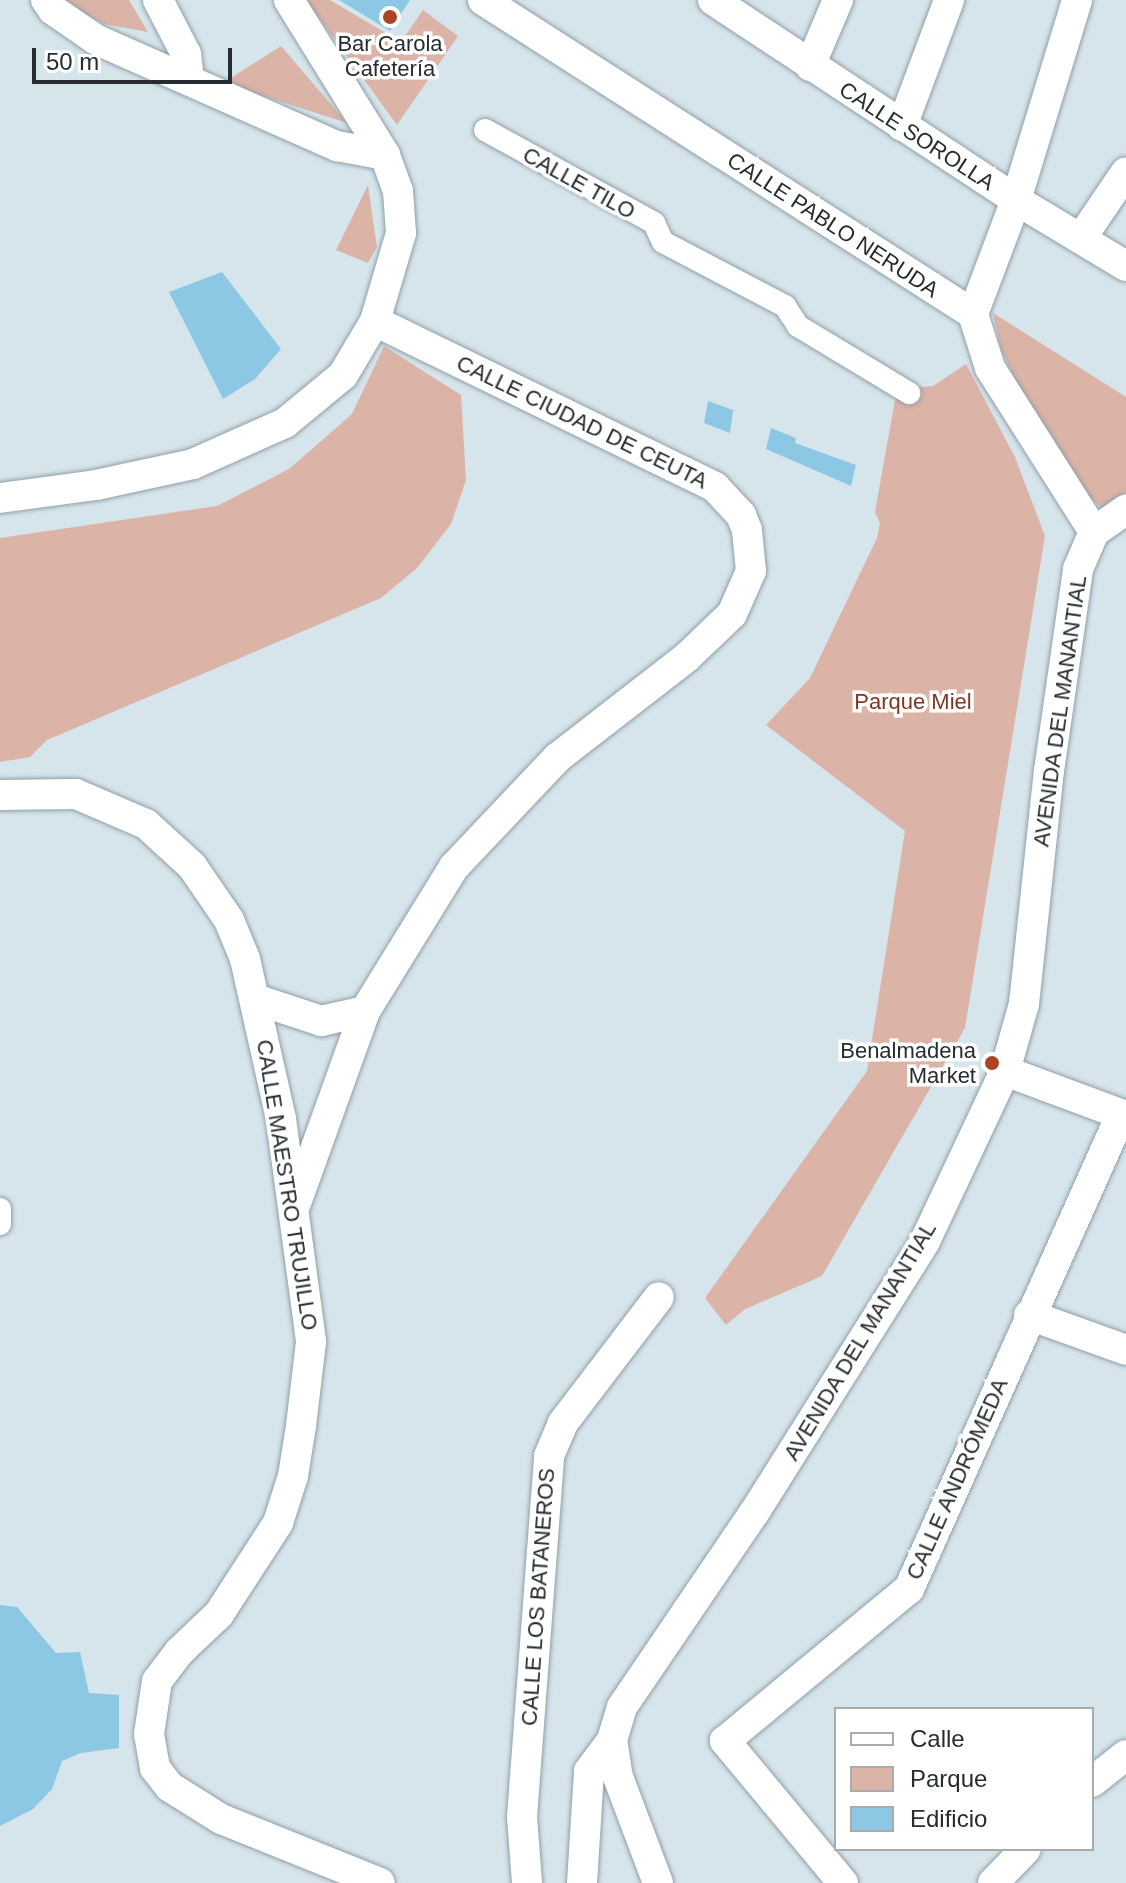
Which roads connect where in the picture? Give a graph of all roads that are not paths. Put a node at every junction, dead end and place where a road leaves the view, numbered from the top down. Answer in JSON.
{"nodes":[{"id":1,"x":46,"y":0,"type":"edge"},
{"id":2,"x":158,"y":0,"type":"edge"},
{"id":3,"x":289,"y":0,"type":"edge"},
{"id":4,"x":483,"y":0,"type":"edge"},
{"id":5,"x":838,"y":0,"type":"edge"},
{"id":6,"x":949,"y":0,"type":"edge"},
{"id":7,"x":1077,"y":0,"type":"edge"},
{"id":8,"x":717,"y":1,"type":"edge"},
{"id":9,"x":810,"y":66,"type":"junction"},
{"id":10,"x":189,"y":78,"type":"junction"},
{"id":11,"x":902,"y":126,"type":"junction"},
{"id":12,"x":485,"y":130,"type":"dead end"},
{"id":13,"x":385,"y":155,"type":"junction"},
{"id":14,"x":1126,"y":172,"type":"edge"},
{"id":15,"x":1016,"y":200,"type":"junction"},
{"id":16,"x":1082,"y":237,"type":"junction"},
{"id":17,"x":1126,"y":266,"type":"edge"},
{"id":18,"x":973,"y":314,"type":"junction"},
{"id":19,"x":375,"y":321,"type":"junction"},
{"id":20,"x":909,"y":393,"type":"dead end"},
{"id":21,"x":0,"y":498,"type":"edge"},
{"id":22,"x":1126,"y":510,"type":"edge"},
{"id":23,"x":1094,"y":532,"type":"junction"},
{"id":24,"x":0,"y":795,"type":"edge"},
{"id":25,"x":255,"y":999,"type":"junction"},
{"id":26,"x":365,"y":1011,"type":"junction"},
{"id":27,"x":1005,"y":1071,"type":"junction"},
{"id":28,"x":1124,"y":1115,"type":"edge"},
{"id":29,"x":0,"y":1209,"type":"edge"},
{"id":30,"x":294,"y":1209,"type":"junction"},
{"id":31,"x":0,"y":1224,"type":"edge"},
{"id":32,"x":659,"y":1297,"type":"dead end"},
{"id":33,"x":1029,"y":1315,"type":"junction"},
{"id":34,"x":1126,"y":1350,"type":"edge"},
{"id":35,"x":612,"y":1740,"type":"junction"},
{"id":36,"x":1126,"y":1755,"type":"edge"},
{"id":37,"x":1126,"y":1764,"type":"edge"},
{"id":38,"x":1094,"y":1780,"type":"edge"},
{"id":39,"x":1094,"y":1791,"type":"edge"},
{"id":40,"x":1024,"y":1851,"type":"edge"},
{"id":41,"x":1036,"y":1851,"type":"edge"},
{"id":42,"x":380,"y":1883,"type":"edge"},
{"id":43,"x":527,"y":1883,"type":"edge"},
{"id":44,"x":582,"y":1883,"type":"edge"},
{"id":45,"x":658,"y":1883,"type":"edge"},
{"id":46,"x":843,"y":1883,"type":"edge"},
{"id":47,"x":993,"y":1883,"type":"edge"},
{"id":48,"x":1005,"y":1883,"type":"edge"}],
"edges":[{"from":1,"to":10,"type":"street"},
{"from":2,"to":10,"type":"street"},
{"from":3,"to":13,"type":"street"},
{"from":4,"to":18,"type":"street","name":"CALLE PABLO NERUDA"},
{"from":5,"to":9,"type":"street"},
{"from":6,"to":11,"type":"street"},
{"from":7,"to":15,"type":"street"},
{"from":8,"to":9,"type":"street","name":"CALLE SOROLLA"},
{"from":9,"to":11,"type":"street","name":"CALLE SOROLLA"},
{"from":10,"to":13,"type":"street"},
{"from":11,"to":15,"type":"street","name":"CALLE SOROLLA"},
{"from":12,"to":20,"type":"street","name":"CALLE TILO"},
{"from":13,"to":19,"type":"street"},
{"from":14,"to":16,"type":"street"},
{"from":15,"to":16,"type":"street","name":"CALLE SOROLLA"},
{"from":15,"to":18,"type":"street"},
{"from":16,"to":17,"type":"street","name":"CALLE SOROLLA"},
{"from":18,"to":23,"type":"street"},
{"from":19,"to":21,"type":"street"},
{"from":19,"to":26,"type":"street","name":"CALLE CIUDAD DE CEUTA"},
{"from":22,"to":23,"type":"street"},
{"from":23,"to":27,"type":"street","name":"AVENIDA DEL MANANTIAL"},
{"from":24,"to":25,"type":"street","name":"CALLE MAESTRO TRUJILLO"},
{"from":25,"to":26,"type":"street"},
{"from":25,"to":30,"type":"street","name":"CALLE MAESTRO TRUJILLO"},
{"from":26,"to":30,"type":"street","name":"CALLE CIUDAD DE CEUTA"},
{"from":27,"to":28,"type":"street"},
{"from":27,"to":35,"type":"street","name":"AVENIDA DEL MANANTIAL"},
{"from":28,"to":33,"type":"street","name":"CALLE ANDRÓMEDA"},
{"from":29,"to":31,"type":"street"},
{"from":30,"to":42,"type":"street","name":"CALLE MAESTRO TRUJILLO"},
{"from":32,"to":43,"type":"street","name":"CALLE LOS BATANEROS"},
{"from":33,"to":34,"type":"street"},
{"from":33,"to":46,"type":"street","name":"CALLE ANDRÓMEDA"},
{"from":35,"to":44,"type":"street","name":"AVENIDA DEL MANANTIAL"},
{"from":35,"to":45,"type":"street","name":"AVENIDA DEL MANANTIAL"},
{"from":36,"to":38,"type":"street"},
{"from":37,"to":39,"type":"street"},
{"from":40,"to":47,"type":"street"},
{"from":41,"to":48,"type":"street"}]}
